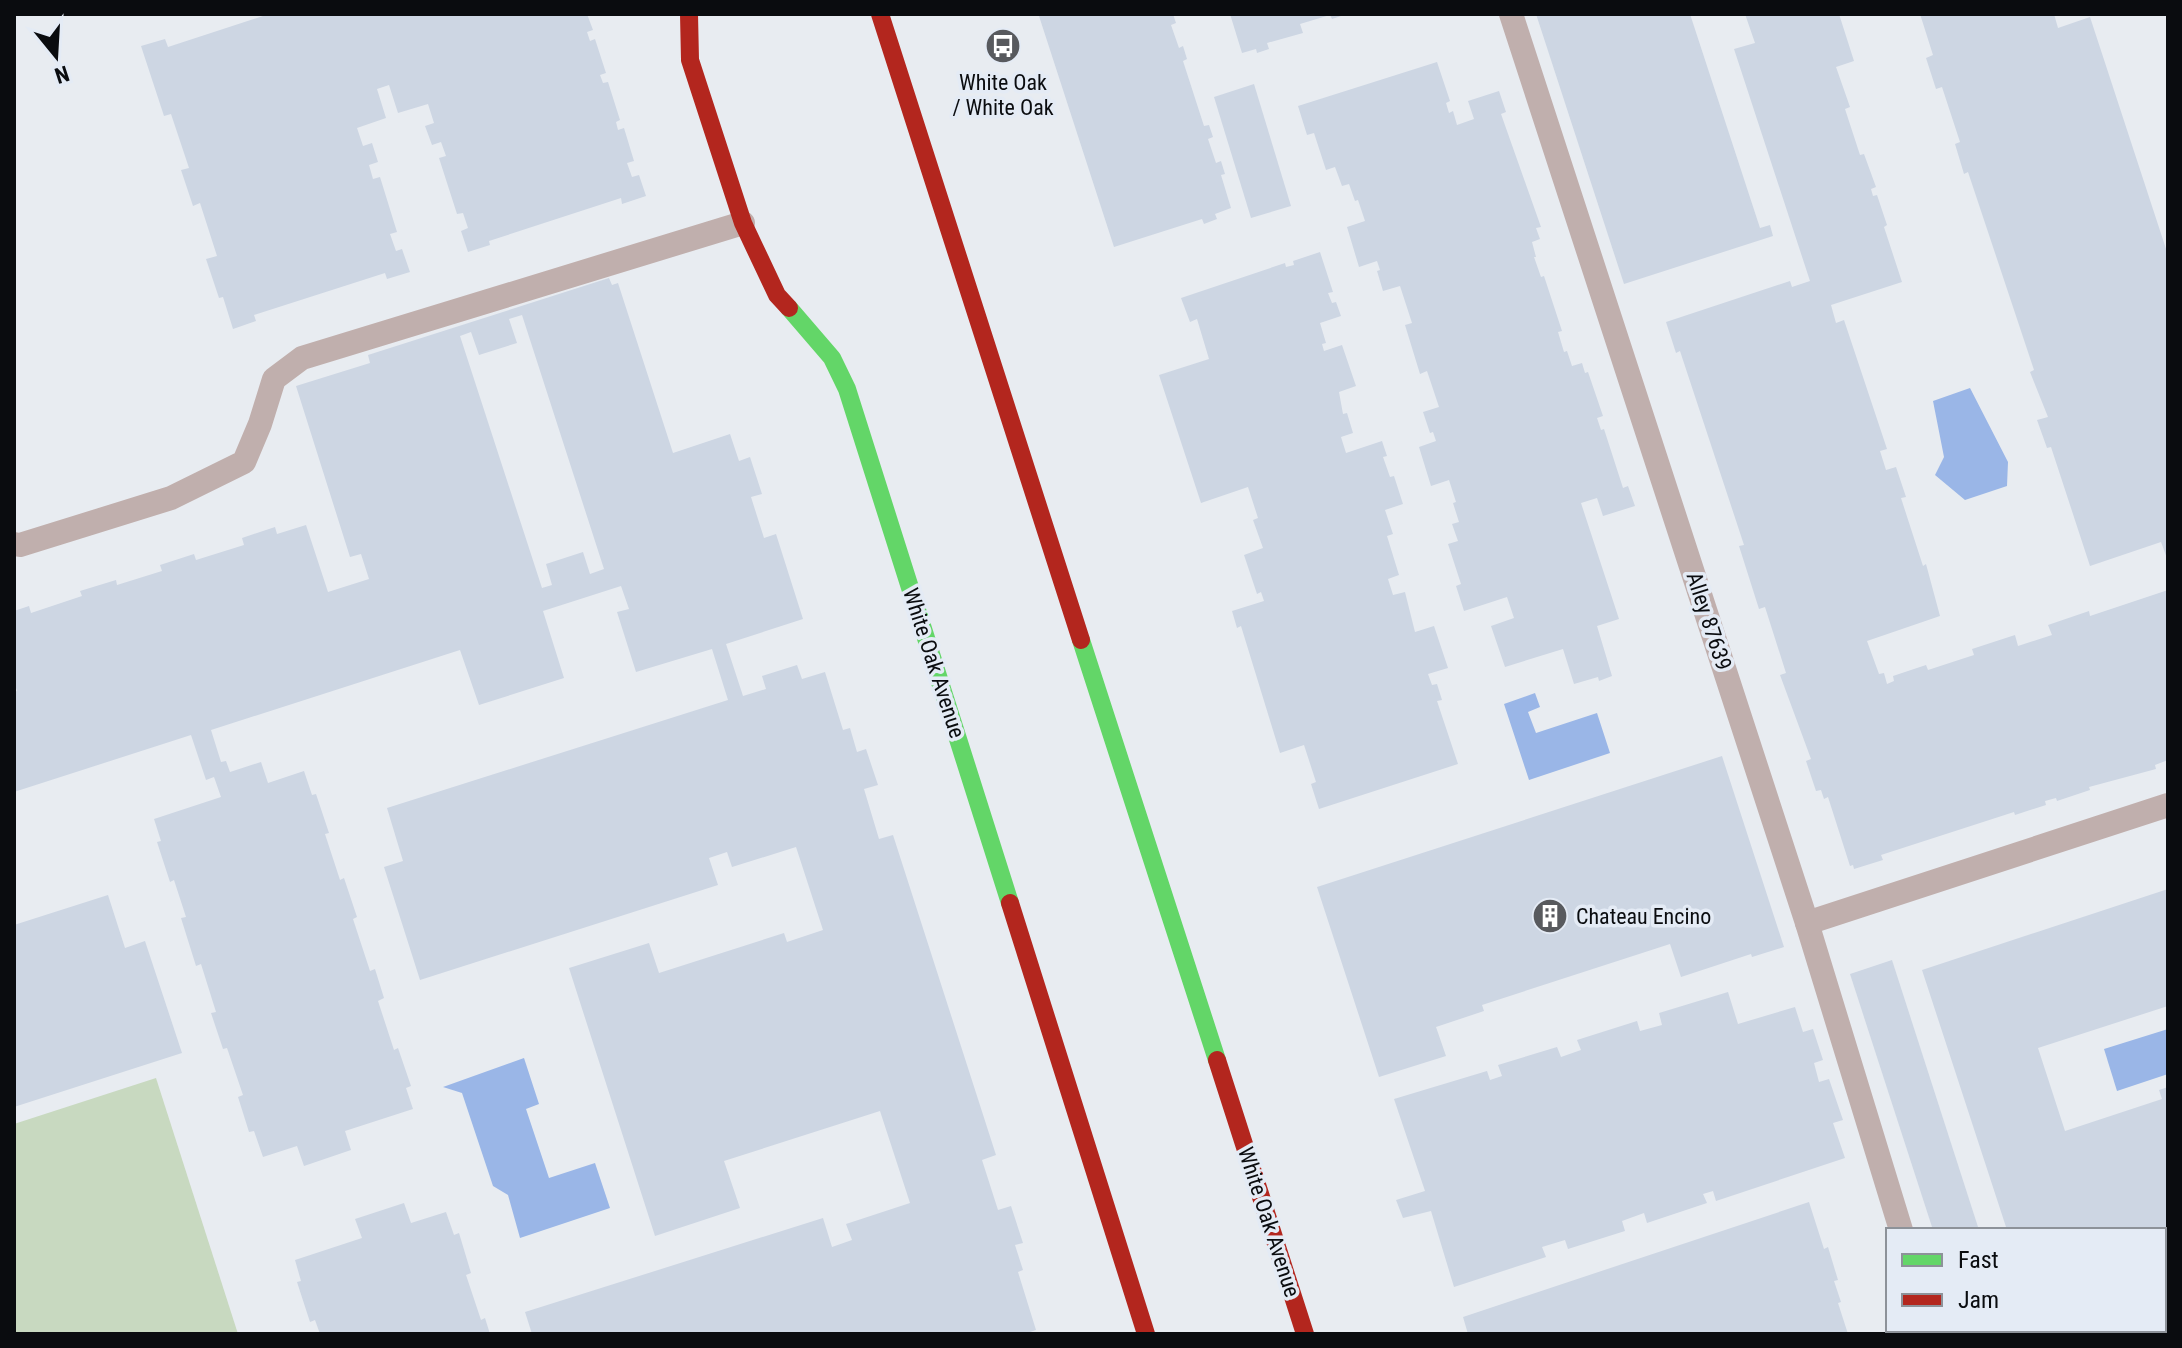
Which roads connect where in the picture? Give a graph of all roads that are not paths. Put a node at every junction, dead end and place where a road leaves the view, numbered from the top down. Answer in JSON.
{"nodes":[{"id":1,"x":689,"y":14,"type":"edge"},
{"id":2,"x":880,"y":14,"type":"edge"},
{"id":3,"x":1511,"y":14,"type":"edge"},
{"id":4,"x":743,"y":223,"type":"junction"},
{"id":5,"x":14,"y":544,"type":"edge"},
{"id":6,"x":2168,"y":805,"type":"edge"},
{"id":7,"x":1807,"y":923,"type":"junction"},
{"id":8,"x":1900,"y":1228,"type":"edge"},
{"id":9,"x":1146,"y":1334,"type":"edge"},
{"id":10,"x":1305,"y":1334,"type":"edge"}],
"edges":[{"from":1,"to":4,"type":"street","name":"White Oak Avenue"},
{"from":2,"to":10,"type":"street","name":"White Oak Avenue"},
{"from":3,"to":7,"type":"lane","name":"Alley 87639"},
{"from":4,"to":5,"type":"lane"},
{"from":4,"to":9,"type":"street","name":"White Oak Avenue"},
{"from":6,"to":7,"type":"lane"},
{"from":7,"to":8,"type":"lane","name":"Alley 87639"}]}
